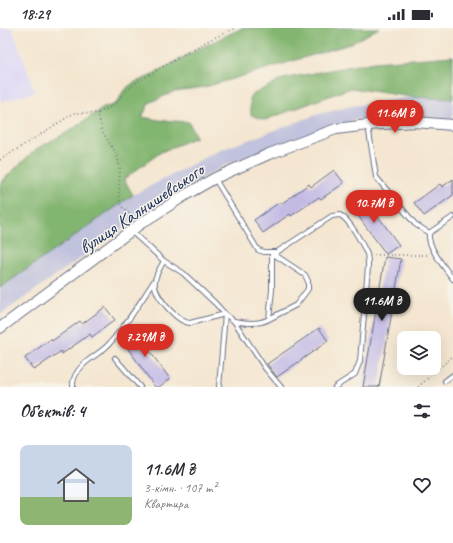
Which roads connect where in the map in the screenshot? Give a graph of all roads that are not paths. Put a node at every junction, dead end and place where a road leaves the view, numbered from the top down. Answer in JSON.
{"nodes":[{"id":1,"x":368,"y":125,"type":"junction"},
{"id":2,"x":453,"y":125,"type":"edge"},
{"id":3,"x":215,"y":178,"type":"junction"},
{"id":4,"x":453,"y":217,"type":"edge"},
{"id":5,"x":131,"y":231,"type":"junction"},
{"id":6,"x":429,"y":233,"type":"junction"},
{"id":7,"x":272,"y":253,"type":"junction"},
{"id":8,"x":164,"y":260,"type":"junction"},
{"id":9,"x":453,"y":279,"type":"edge"},
{"id":10,"x":154,"y":281,"type":"junction"},
{"id":11,"x":225,"y":314,"type":"junction"},
{"id":12,"x":269,"y":319,"type":"junction"},
{"id":13,"x":234,"y":321,"type":"junction"},
{"id":14,"x":0,"y":328,"type":"edge"},
{"id":15,"x":115,"y":358,"type":"dead end"},
{"id":16,"x":453,"y":375,"type":"edge"},
{"id":17,"x":445,"y":381,"type":"dead end"},
{"id":18,"x":73,"y":387,"type":"edge"},
{"id":19,"x":140,"y":387,"type":"edge"},
{"id":20,"x":219,"y":387,"type":"edge"},
{"id":21,"x":280,"y":387,"type":"edge"},
{"id":22,"x":335,"y":387,"type":"edge"}],
"edges":[{"from":1,"to":2,"type":"street","name":"вулиця Калнишевського"},
{"from":1,"to":3,"type":"street","name":"вулиця Калнишевського"},
{"from":1,"to":6,"type":"lane"},
{"from":3,"to":5,"type":"street","name":"вулиця Калнишевського"},
{"from":3,"to":7,"type":"lane"},
{"from":4,"to":6,"type":"lane"},
{"from":5,"to":8,"type":"lane"},
{"from":5,"to":14,"type":"street","name":"вулиця Калнишевського"},
{"from":6,"to":9,"type":"lane"},
{"from":7,"to":12,"type":"lane"},
{"from":7,"to":12,"type":"lane"},
{"from":7,"to":22,"type":"lane"},
{"from":8,"to":10,"type":"lane"},
{"from":8,"to":11,"type":"lane"},
{"from":10,"to":11,"type":"lane"},
{"from":10,"to":18,"type":"lane"},
{"from":11,"to":13,"type":"lane"},
{"from":11,"to":20,"type":"lane"},
{"from":12,"to":13,"type":"lane"},
{"from":13,"to":21,"type":"lane"},
{"from":15,"to":19,"type":"lane"},
{"from":16,"to":17,"type":"lane"}]}
